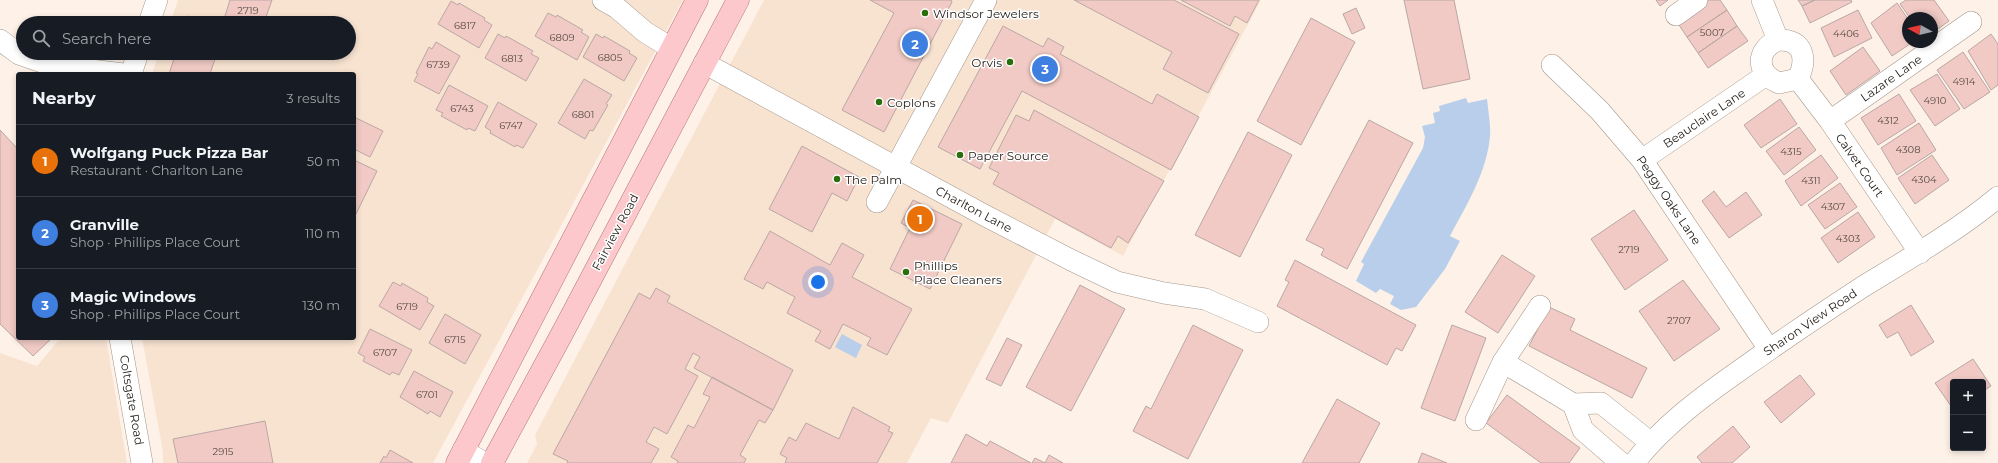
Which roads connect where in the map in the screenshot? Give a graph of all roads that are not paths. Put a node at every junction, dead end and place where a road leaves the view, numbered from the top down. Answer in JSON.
{"nodes":[{"id":1,"x":156,"y":0,"type":"edge"},
{"id":2,"x":603,"y":0,"type":"edge"},
{"id":3,"x":697,"y":0,"type":"edge"},
{"id":4,"x":738,"y":0,"type":"edge"},
{"id":5,"x":986,"y":0,"type":"edge"},
{"id":6,"x":1697,"y":0,"type":"edge"},
{"id":7,"x":1762,"y":0,"type":"edge"},
{"id":8,"x":1676,"y":15,"type":"dead end"},
{"id":9,"x":151,"y":16,"type":"edge"},
{"id":10,"x":1971,"y":22,"type":"dead end"},
{"id":11,"x":0,"y":40,"type":"edge"},
{"id":12,"x":1778,"y":40,"type":"junction"},
{"id":13,"x":671,"y":48,"type":"junction"},
{"id":14,"x":16,"y":52,"type":"edge"},
{"id":15,"x":36,"y":60,"type":"edge"},
{"id":16,"x":136,"y":60,"type":"edge"},
{"id":17,"x":704,"y":63,"type":"junction"},
{"id":18,"x":1552,"y":65,"type":"dead end"},
{"id":19,"x":107,"y":72,"type":"edge"},
{"id":20,"x":132,"y":72,"type":"edge"},
{"id":21,"x":1766,"y":75,"type":"junction"},
{"id":22,"x":1798,"y":79,"type":"junction"},
{"id":23,"x":1830,"y":121,"type":"junction"},
{"id":24,"x":1642,"y":160,"type":"junction"},
{"id":25,"x":896,"y":167,"type":"junction"},
{"id":26,"x":1998,"y":197,"type":"edge"},
{"id":27,"x":877,"y":202,"type":"dead end"},
{"id":28,"x":1920,"y":253,"type":"junction"},
{"id":29,"x":1540,"y":306,"type":"dead end"},
{"id":30,"x":1258,"y":322,"type":"dead end"},
{"id":31,"x":120,"y":340,"type":"edge"},
{"id":32,"x":1769,"y":349,"type":"junction"},
{"id":33,"x":1503,"y":362,"type":"junction"},
{"id":34,"x":1573,"y":404,"type":"junction"},
{"id":35,"x":1476,"y":420,"type":"dead end"},
{"id":36,"x":1651,"y":443,"type":"junction"},
{"id":37,"x":460,"y":456,"type":"edge"},
{"id":38,"x":142,"y":463,"type":"edge"},
{"id":39,"x":484,"y":463,"type":"edge"},
{"id":40,"x":492,"y":463,"type":"edge"},
{"id":41,"x":1621,"y":463,"type":"edge"},
{"id":42,"x":1634,"y":463,"type":"edge"}],
"edges":[{"from":1,"to":9,"type":"street"},
{"from":2,"to":13,"type":"street"},
{"from":3,"to":13,"type":"main road"},
{"from":4,"to":17,"type":"main road","name":"Fairview Road"},
{"from":5,"to":25,"type":"street"},
{"from":6,"to":8,"type":"street"},
{"from":7,"to":12,"type":"street"},
{"from":10,"to":23,"type":"street","name":"Lazare Lane"},
{"from":11,"to":14,"type":"street"},
{"from":12,"to":21,"type":"street"},
{"from":12,"to":22,"type":"street"},
{"from":13,"to":37,"type":"main road"},
{"from":15,"to":19,"type":"street"},
{"from":16,"to":20,"type":"street"},
{"from":17,"to":25,"type":"street","name":"Charlton Lane"},
{"from":17,"to":40,"type":"main road","name":"Fairview Road"},
{"from":18,"to":24,"type":"street","name":"Peggy Oaks Lane"},
{"from":21,"to":22,"type":"street"},
{"from":21,"to":24,"type":"street","name":"Beauclaire Lane"},
{"from":22,"to":23,"type":"street","name":"Calvet Court"},
{"from":23,"to":28,"type":"street","name":"Calvet Court"},
{"from":24,"to":32,"type":"street","name":"Peggy Oaks Lane"},
{"from":25,"to":27,"type":"street"},
{"from":25,"to":30,"type":"street","name":"Charlton Lane"},
{"from":26,"to":28,"type":"street","name":"Sharon View Road"},
{"from":28,"to":32,"type":"street","name":"Sharon View Road"},
{"from":29,"to":33,"type":"street"},
{"from":31,"to":38,"type":"street","name":"Coltsgate Road"},
{"from":32,"to":36,"type":"street","name":"Sharon View Road"},
{"from":33,"to":34,"type":"street"},
{"from":33,"to":35,"type":"street"},
{"from":34,"to":36,"type":"street"},
{"from":34,"to":41,"type":"street"},
{"from":36,"to":42,"type":"street","name":"Sharon View Road"},
{"from":37,"to":39,"type":"street"}]}
